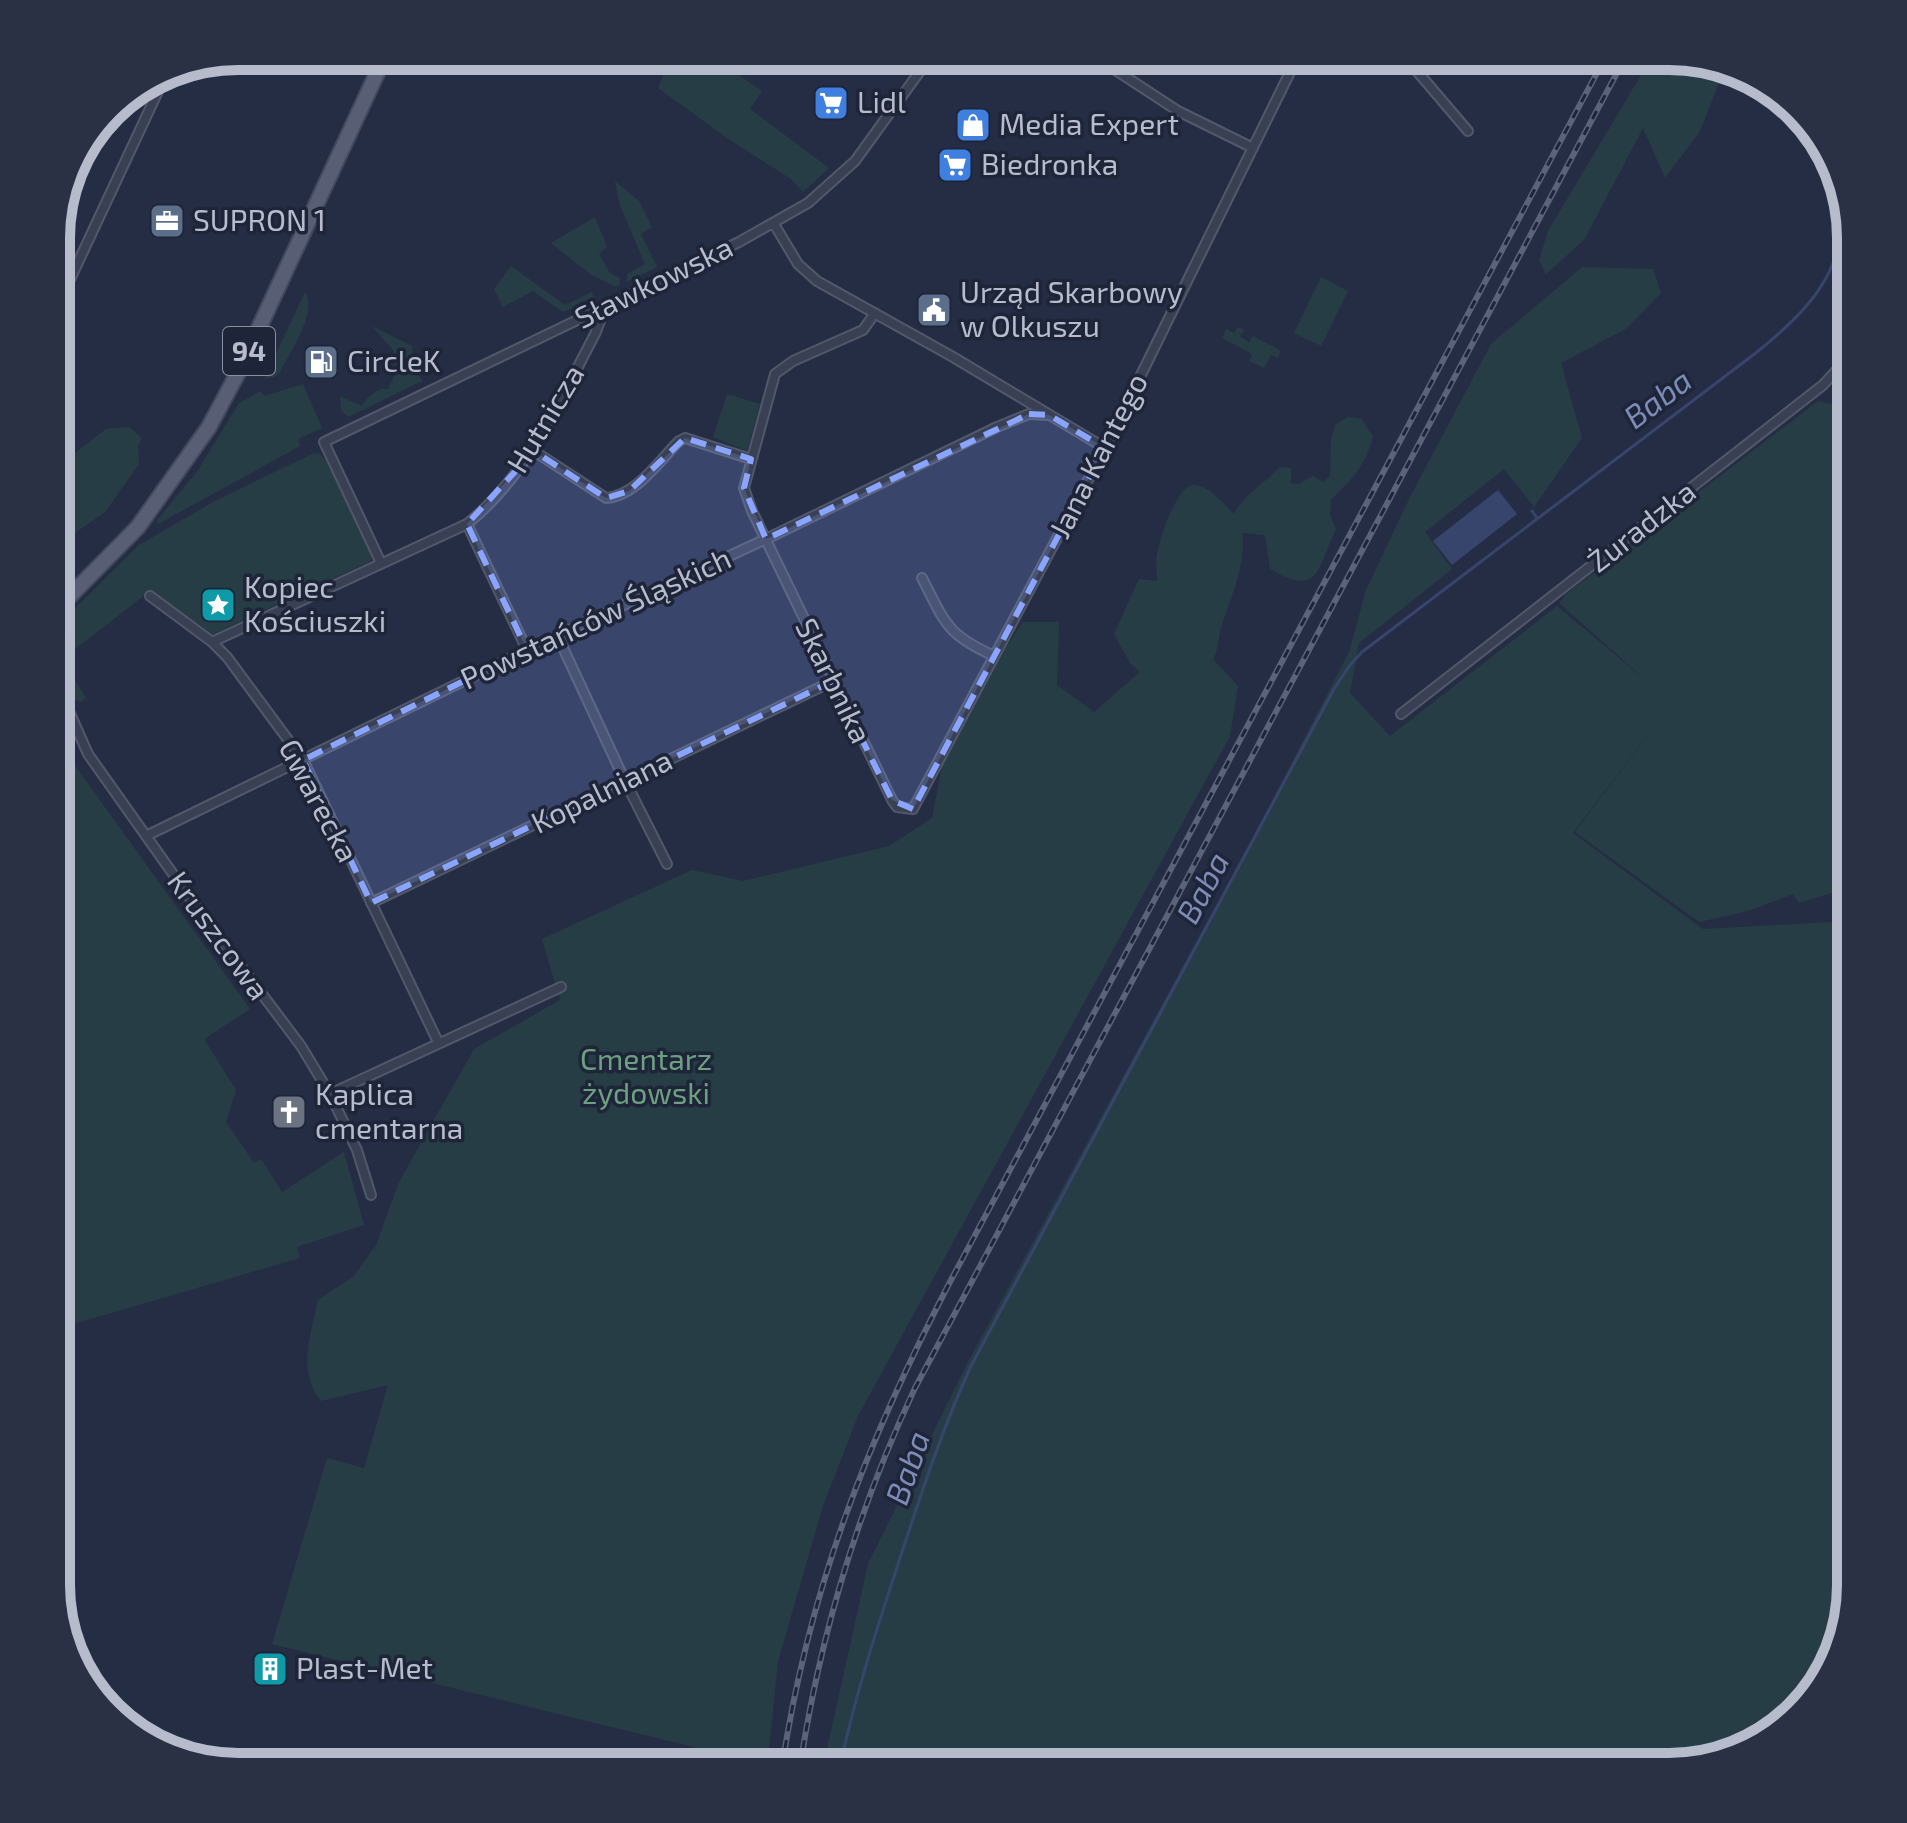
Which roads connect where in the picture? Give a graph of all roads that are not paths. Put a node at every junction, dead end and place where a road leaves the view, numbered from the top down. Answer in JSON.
{"nodes":[{"id":1,"x":379,"y":70,"type":"edge"},
{"id":2,"x":921,"y":70,"type":"edge"},
{"id":3,"x":1115,"y":70,"type":"edge"},
{"id":4,"x":1291,"y":70,"type":"edge"},
{"id":5,"x":1416,"y":70,"type":"edge"},
{"id":6,"x":159,"y":90,"type":"edge"},
{"id":7,"x":1468,"y":131,"type":"dead end"},
{"id":8,"x":1253,"y":148,"type":"junction"},
{"id":9,"x":774,"y":224,"type":"junction"},
{"id":10,"x":70,"y":280,"type":"edge"},
{"id":11,"x":599,"y":309,"type":"junction"},
{"id":12,"x":875,"y":313,"type":"junction"},
{"id":13,"x":1837,"y":370,"type":"edge"},
{"id":14,"x":1049,"y":415,"type":"junction"},
{"id":15,"x":1105,"y":448,"type":"junction"},
{"id":16,"x":534,"y":451,"type":"junction"},
{"id":17,"x":751,"y":459,"type":"junction"},
{"id":18,"x":467,"y":524,"type":"junction"},
{"id":19,"x":766,"y":539,"type":"junction"},
{"id":20,"x":381,"y":563,"type":"junction"},
{"id":21,"x":922,"y":578,"type":"dead end"},
{"id":22,"x":70,"y":596,"type":"edge"},
{"id":23,"x":150,"y":596,"type":"dead end"},
{"id":24,"x":558,"y":637,"type":"junction"},
{"id":25,"x":212,"y":642,"type":"junction"},
{"id":26,"x":527,"y":650,"type":"junction"},
{"id":27,"x":994,"y":656,"type":"junction"},
{"id":28,"x":833,"y":681,"type":"junction"},
{"id":29,"x":70,"y":714,"type":"edge"},
{"id":30,"x":1401,"y":714,"type":"dead end"},
{"id":31,"x":303,"y":760,"type":"junction"},
{"id":32,"x":625,"y":781,"type":"junction"},
{"id":33,"x":913,"y":809,"type":"joint"},
{"id":34,"x":146,"y":836,"type":"junction"},
{"id":35,"x":667,"y":864,"type":"dead end"},
{"id":36,"x":371,"y":903,"type":"junction"},
{"id":37,"x":561,"y":987,"type":"dead end"},
{"id":38,"x":438,"y":1042,"type":"junction"},
{"id":39,"x":330,"y":1094,"type":"junction"},
{"id":40,"x":371,"y":1195,"type":"dead end"}],
"edges":[{"from":1,"to":22,"type":"main road","number":"94"},
{"from":2,"to":9,"type":"street","name":"Sławkowska"},
{"from":3,"to":8,"type":"street"},
{"from":4,"to":8,"type":"street","name":"Jana Kantego"},
{"from":5,"to":7,"type":"street"},
{"from":6,"to":10,"type":"street"},
{"from":8,"to":15,"type":"street","name":"Jana Kantego"},
{"from":9,"to":11,"type":"street","name":"Sławkowska"},
{"from":9,"to":12,"type":"street"},
{"from":11,"to":16,"type":"street","name":"Hutnicza"},
{"from":11,"to":20,"type":"street","name":"Sławkowska"},
{"from":12,"to":14,"type":"street"},
{"from":12,"to":17,"type":"street","name":"Skarbnika"},
{"from":13,"to":30,"type":"street","name":"Żuradzka"},
{"from":14,"to":15,"type":"street"},
{"from":14,"to":19,"type":"street","name":"Powstańców Śląskich"},
{"from":15,"to":27,"type":"street","name":"Jana Kantego"},
{"from":16,"to":17,"type":"street"},
{"from":16,"to":18,"type":"street","name":"Hutnicza"},
{"from":17,"to":19,"type":"street","name":"Skarbnika"},
{"from":18,"to":20,"type":"street","name":"Hutnicza"},
{"from":18,"to":26,"type":"street"},
{"from":19,"to":24,"type":"street","name":"Powstańców Śląskich"},
{"from":19,"to":28,"type":"street","name":"Skarbnika"},
{"from":20,"to":25,"type":"street","name":"Hutnicza"},
{"from":21,"to":27,"type":"street"},
{"from":23,"to":25,"type":"street","name":"Gwarecka"},
{"from":24,"to":26,"type":"street","name":"Powstańców Śląskich"},
{"from":24,"to":32,"type":"street"},
{"from":25,"to":31,"type":"street","name":"Gwarecka"},
{"from":26,"to":31,"type":"street","name":"Powstańców Śląskich"},
{"from":27,"to":33,"type":"street","name":"Jana Kantego"},
{"from":28,"to":32,"type":"street","name":"Kopalniana"},
{"from":28,"to":33,"type":"street","name":"Skarbnika"},
{"from":29,"to":34,"type":"street","name":"Kruszcowa"},
{"from":31,"to":34,"type":"street","name":"Powstańców Śląskich"},
{"from":31,"to":36,"type":"street","name":"Gwarecka"},
{"from":32,"to":35,"type":"street"},
{"from":32,"to":36,"type":"street","name":"Kopalniana"},
{"from":34,"to":39,"type":"street","name":"Kruszcowa"},
{"from":36,"to":38,"type":"street","name":"Gwarecka"},
{"from":37,"to":38,"type":"street"},
{"from":38,"to":39,"type":"street"},
{"from":39,"to":40,"type":"street","name":"Kruszcowa"}]}
